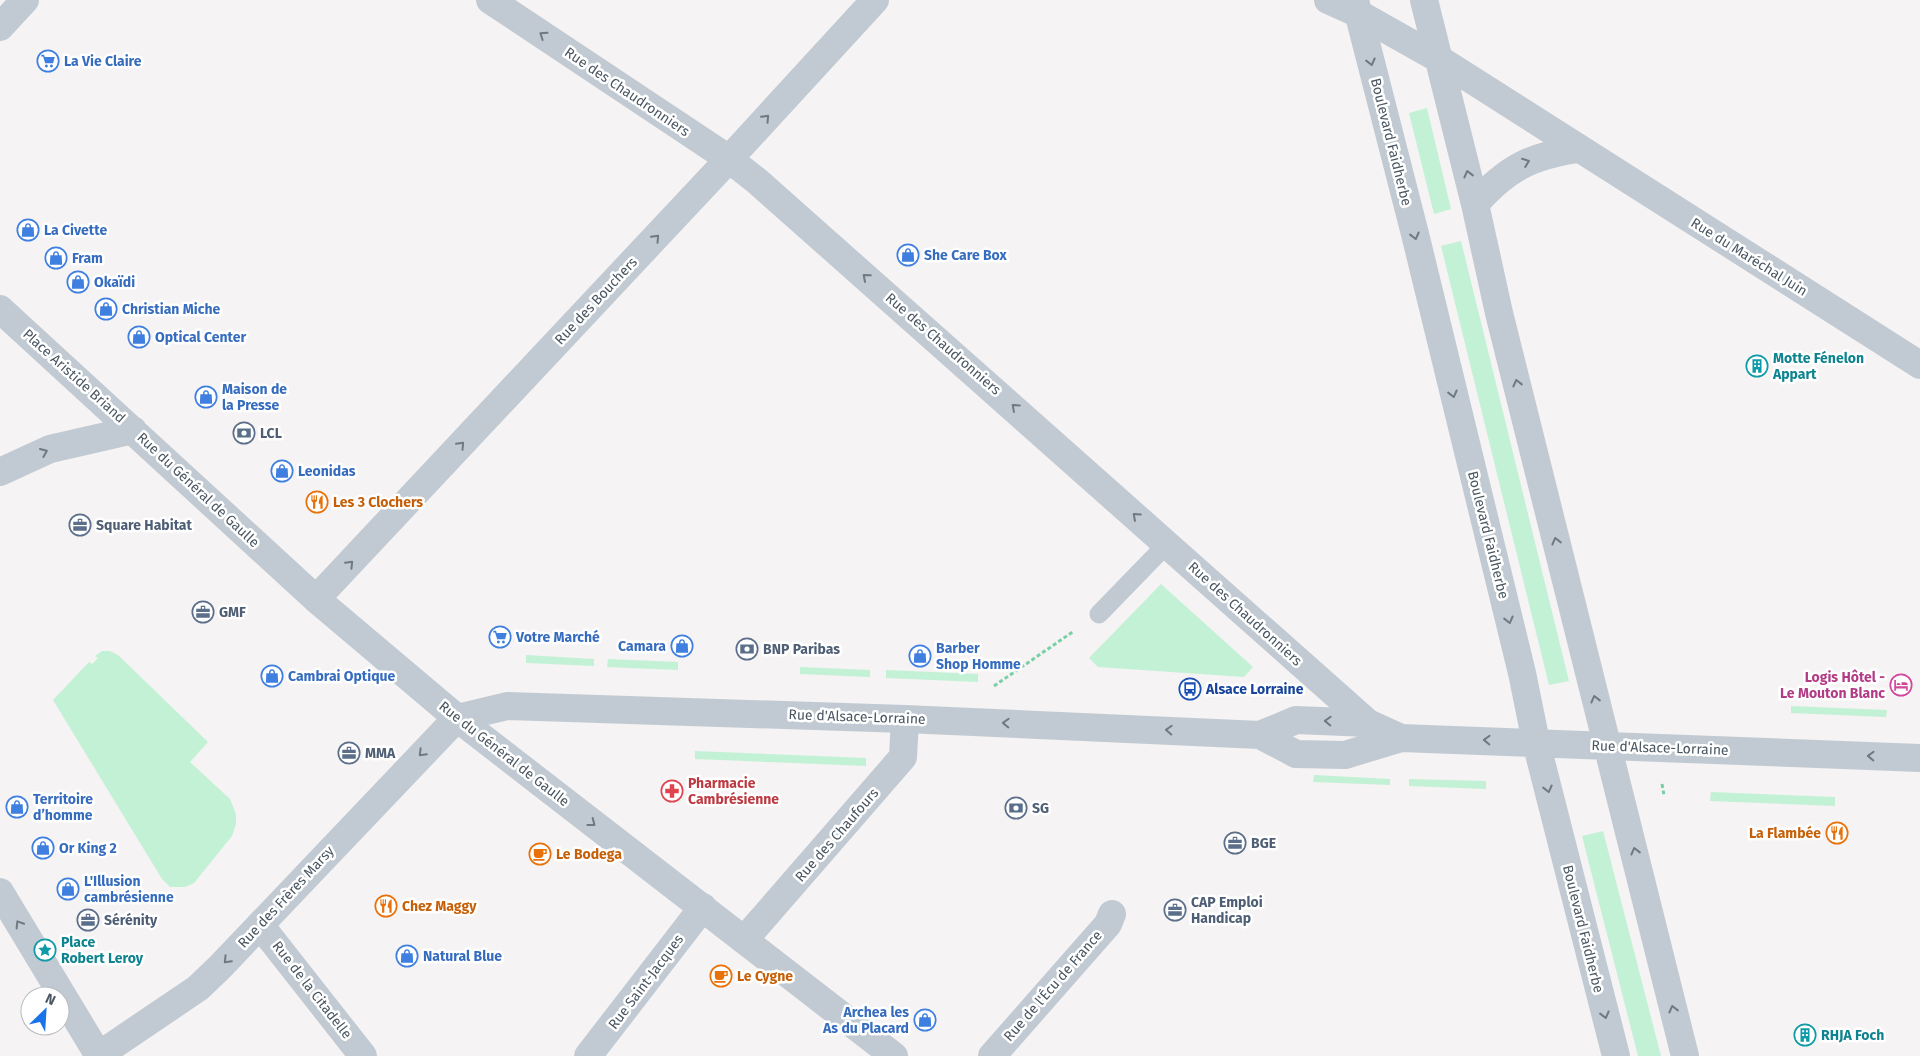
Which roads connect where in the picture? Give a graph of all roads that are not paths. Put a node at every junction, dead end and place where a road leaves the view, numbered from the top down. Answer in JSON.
{"nodes":[{"id":1,"x":25,"y":0,"type":"edge"},
{"id":2,"x":490,"y":0,"type":"edge"},
{"id":3,"x":875,"y":0,"type":"edge"},
{"id":4,"x":1328,"y":0,"type":"edge"},
{"id":5,"x":1424,"y":0,"type":"edge"},
{"id":6,"x":1357,"y":7,"type":"edge"},
{"id":7,"x":0,"y":27,"type":"edge"},
{"id":8,"x":1439,"y":60,"type":"junction"},
{"id":9,"x":1578,"y":149,"type":"junction"},
{"id":10,"x":729,"y":160,"type":"junction"},
{"id":11,"x":1475,"y":204,"type":"junction"},
{"id":12,"x":0,"y":309,"type":"edge"},
{"id":13,"x":1920,"y":365,"type":"edge"},
{"id":14,"x":133,"y":430,"type":"junction"},
{"id":15,"x":0,"y":472,"type":"edge"},
{"id":16,"x":1167,"y":544,"type":"junction"},
{"id":17,"x":316,"y":599,"type":"junction"},
{"id":18,"x":1099,"y":614,"type":"road end"},
{"id":19,"x":457,"y":718,"type":"junction"},
{"id":20,"x":905,"y":719,"type":"junction"},
{"id":21,"x":1368,"y":723,"type":"junction"},
{"id":22,"x":1260,"y":735,"type":"junction"},
{"id":23,"x":1401,"y":738,"type":"junction"},
{"id":24,"x":1536,"y":742,"type":"junction"},
{"id":25,"x":1607,"y":746,"type":"junction"},
{"id":26,"x":1920,"y":758,"type":"edge"},
{"id":27,"x":0,"y":892,"type":"edge"},
{"id":28,"x":703,"y":907,"type":"junction"},
{"id":29,"x":1112,"y":914,"type":"dead end"},
{"id":30,"x":260,"y":925,"type":"junction"},
{"id":31,"x":744,"y":940,"type":"junction"},
{"id":32,"x":99,"y":1056,"type":"edge"},
{"id":33,"x":363,"y":1056,"type":"edge"},
{"id":34,"x":588,"y":1056,"type":"edge"},
{"id":35,"x":894,"y":1056,"type":"edge"},
{"id":36,"x":992,"y":1056,"type":"edge"},
{"id":37,"x":1616,"y":1056,"type":"edge"},
{"id":38,"x":1685,"y":1056,"type":"edge"}],
"edges":[{"from":1,"to":7,"type":"street"},
{"from":10,"to":2,"type":"street","name":"Rue des Chaudronniers","one_way":true},
{"from":10,"to":3,"type":"street","name":"Rue des Bouchers","one_way":true},
{"from":4,"to":6,"type":"street"},
{"from":5,"to":8,"type":"street"},
{"from":6,"to":8,"type":"street"},
{"from":6,"to":24,"type":"street","name":"Boulevard Faidherbe","one_way":true},
{"from":8,"to":9,"type":"street","name":"Rue du Maréchal Juin"},
{"from":11,"to":8,"type":"street","one_way":true},
{"from":11,"to":9,"type":"street","one_way":true},
{"from":9,"to":13,"type":"street","name":"Rue du Maréchal Juin"},
{"from":16,"to":10,"type":"street","name":"Rue des Chaudronniers","one_way":true},
{"from":17,"to":10,"type":"street","name":"Rue des Bouchers","one_way":true},
{"from":25,"to":11,"type":"street","one_way":true},
{"from":12,"to":14,"type":"street","name":"Place Aristide Briand"},
{"from":15,"to":14,"type":"street","name":"Place Aristide Briand","one_way":true},
{"from":14,"to":17,"type":"street","name":"Rue du Général de Gaulle"},
{"from":16,"to":18,"type":"lane"},
{"from":16,"to":21,"type":"street","name":"Rue des Chaudronniers"},
{"from":17,"to":19,"type":"street","name":"Rue du Général de Gaulle"},
{"from":19,"to":20,"type":"street","name":"Rue d'Alsace-Lorraine"},
{"from":19,"to":28,"type":"street","name":"Rue du Général de Gaulle","one_way":true},
{"from":19,"to":30,"type":"street","name":"Rue des Frères Marsy","one_way":true},
{"from":22,"to":20,"type":"street","name":"Rue d'Alsace-Lorraine","one_way":true},
{"from":20,"to":31,"type":"street","name":"Rue des Chaufours"},
{"from":21,"to":22,"type":"street","name":"Rue d'Alsace-Lorraine","one_way":true},
{"from":21,"to":23,"type":"street","name":"Rue d'Alsace-Lorraine"},
{"from":22,"to":23,"type":"street","name":"Rue d'Alsace-Lorraine"},
{"from":24,"to":23,"type":"street","name":"Rue d'Alsace-Lorraine","one_way":true},
{"from":24,"to":25,"type":"street","name":"Rue d'Alsace-Lorraine"},
{"from":24,"to":37,"type":"street","name":"Boulevard Faidherbe","one_way":true},
{"from":26,"to":25,"type":"street","name":"Rue d'Alsace-Lorraine","one_way":true},
{"from":38,"to":25,"type":"street","one_way":true},
{"from":32,"to":27,"type":"street","one_way":true},
{"from":28,"to":31,"type":"street","name":"Rue du Général de Gaulle"},
{"from":28,"to":34,"type":"street","name":"Rue Saint-Jacques"},
{"from":29,"to":36,"type":"street","name":"Rue de l'Écu de France"},
{"from":30,"to":32,"type":"street","name":"Rue des Frères Marsy","one_way":true},
{"from":30,"to":33,"type":"street","name":"Rue de la Citadelle"},
{"from":31,"to":35,"type":"street","name":"Rue du Général de Gaulle"}]}
